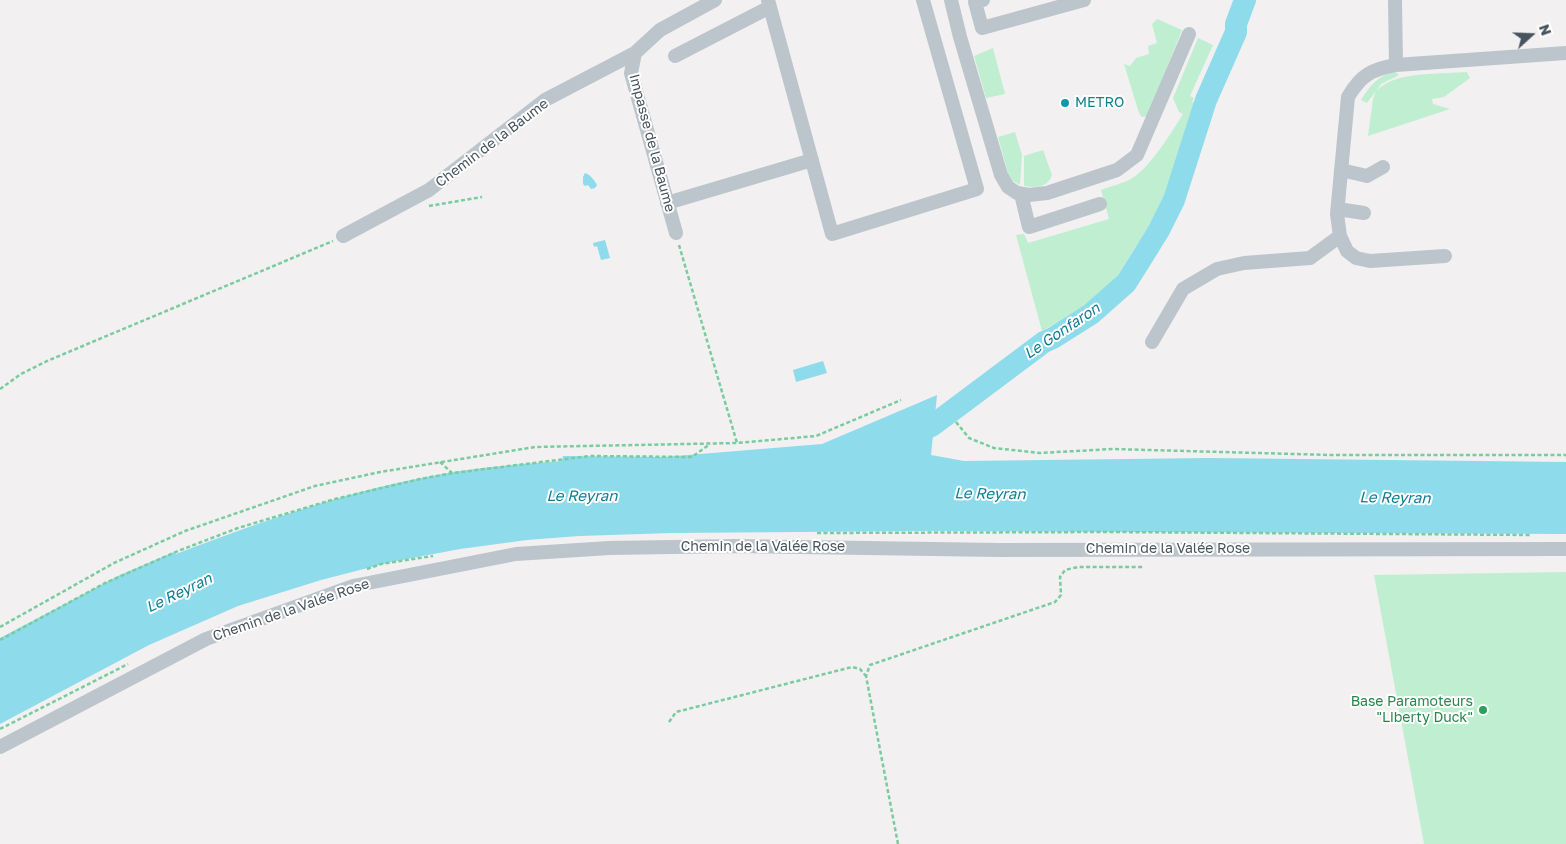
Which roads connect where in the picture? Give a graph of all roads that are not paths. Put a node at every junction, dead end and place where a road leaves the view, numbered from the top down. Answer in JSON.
{"nodes":[{"id":1,"x":715,"y":0,"type":"edge"},
{"id":2,"x":923,"y":0,"type":"edge"},
{"id":3,"x":951,"y":0,"type":"edge"},
{"id":4,"x":983,"y":0,"type":"edge"},
{"id":5,"x":1084,"y":0,"type":"edge"},
{"id":6,"x":1395,"y":0,"type":"edge"},
{"id":7,"x":769,"y":3,"type":"edge"},
{"id":8,"x":1189,"y":34,"type":"dead end"},
{"id":9,"x":635,"y":53,"type":"junction"},
{"id":10,"x":1566,"y":53,"type":"edge"},
{"id":11,"x":675,"y":56,"type":"dead end"},
{"id":12,"x":1396,"y":64,"type":"junction"},
{"id":13,"x":812,"y":160,"type":"junction"},
{"id":14,"x":1383,"y":167,"type":"dead end"},
{"id":15,"x":1341,"y":170,"type":"junction"},
{"id":16,"x":1021,"y":194,"type":"junction"},
{"id":17,"x":667,"y":203,"type":"junction"},
{"id":18,"x":1100,"y":204,"type":"dead end"},
{"id":19,"x":1338,"y":209,"type":"junction"},
{"id":20,"x":1364,"y":213,"type":"dead end"},
{"id":21,"x":676,"y":233,"type":"road end"},
{"id":22,"x":343,"y":236,"type":"road end"},
{"id":23,"x":1340,"y":236,"type":"junction"},
{"id":24,"x":1445,"y":256,"type":"dead end"},
{"id":25,"x":1152,"y":342,"type":"dead end"},
{"id":26,"x":1566,"y":550,"type":"edge"},
{"id":27,"x":0,"y":747,"type":"edge"}],
"edges":[{"from":1,"to":9,"type":"street","name":"Chemin de la Baume"},
{"from":2,"to":13,"type":"street"},
{"from":3,"to":16,"type":"street"},
{"from":4,"to":5,"type":"street"},
{"from":6,"to":12,"type":"street"},
{"from":7,"to":11,"type":"street"},
{"from":7,"to":13,"type":"street"},
{"from":8,"to":16,"type":"street"},
{"from":9,"to":17,"type":"street","name":"Impasse de la Baume"},
{"from":9,"to":22,"type":"street","name":"Chemin de la Baume"},
{"from":10,"to":12,"type":"street"},
{"from":12,"to":15,"type":"street"},
{"from":13,"to":17,"type":"street"},
{"from":14,"to":15,"type":"street"},
{"from":15,"to":19,"type":"street"},
{"from":16,"to":18,"type":"street"},
{"from":17,"to":21,"type":"street","name":"Impasse de la Baume"},
{"from":19,"to":20,"type":"street"},
{"from":19,"to":23,"type":"street"},
{"from":23,"to":24,"type":"street"},
{"from":23,"to":25,"type":"street"},
{"from":26,"to":27,"type":"street","name":"Chemin de la Valée Rose"}]}
